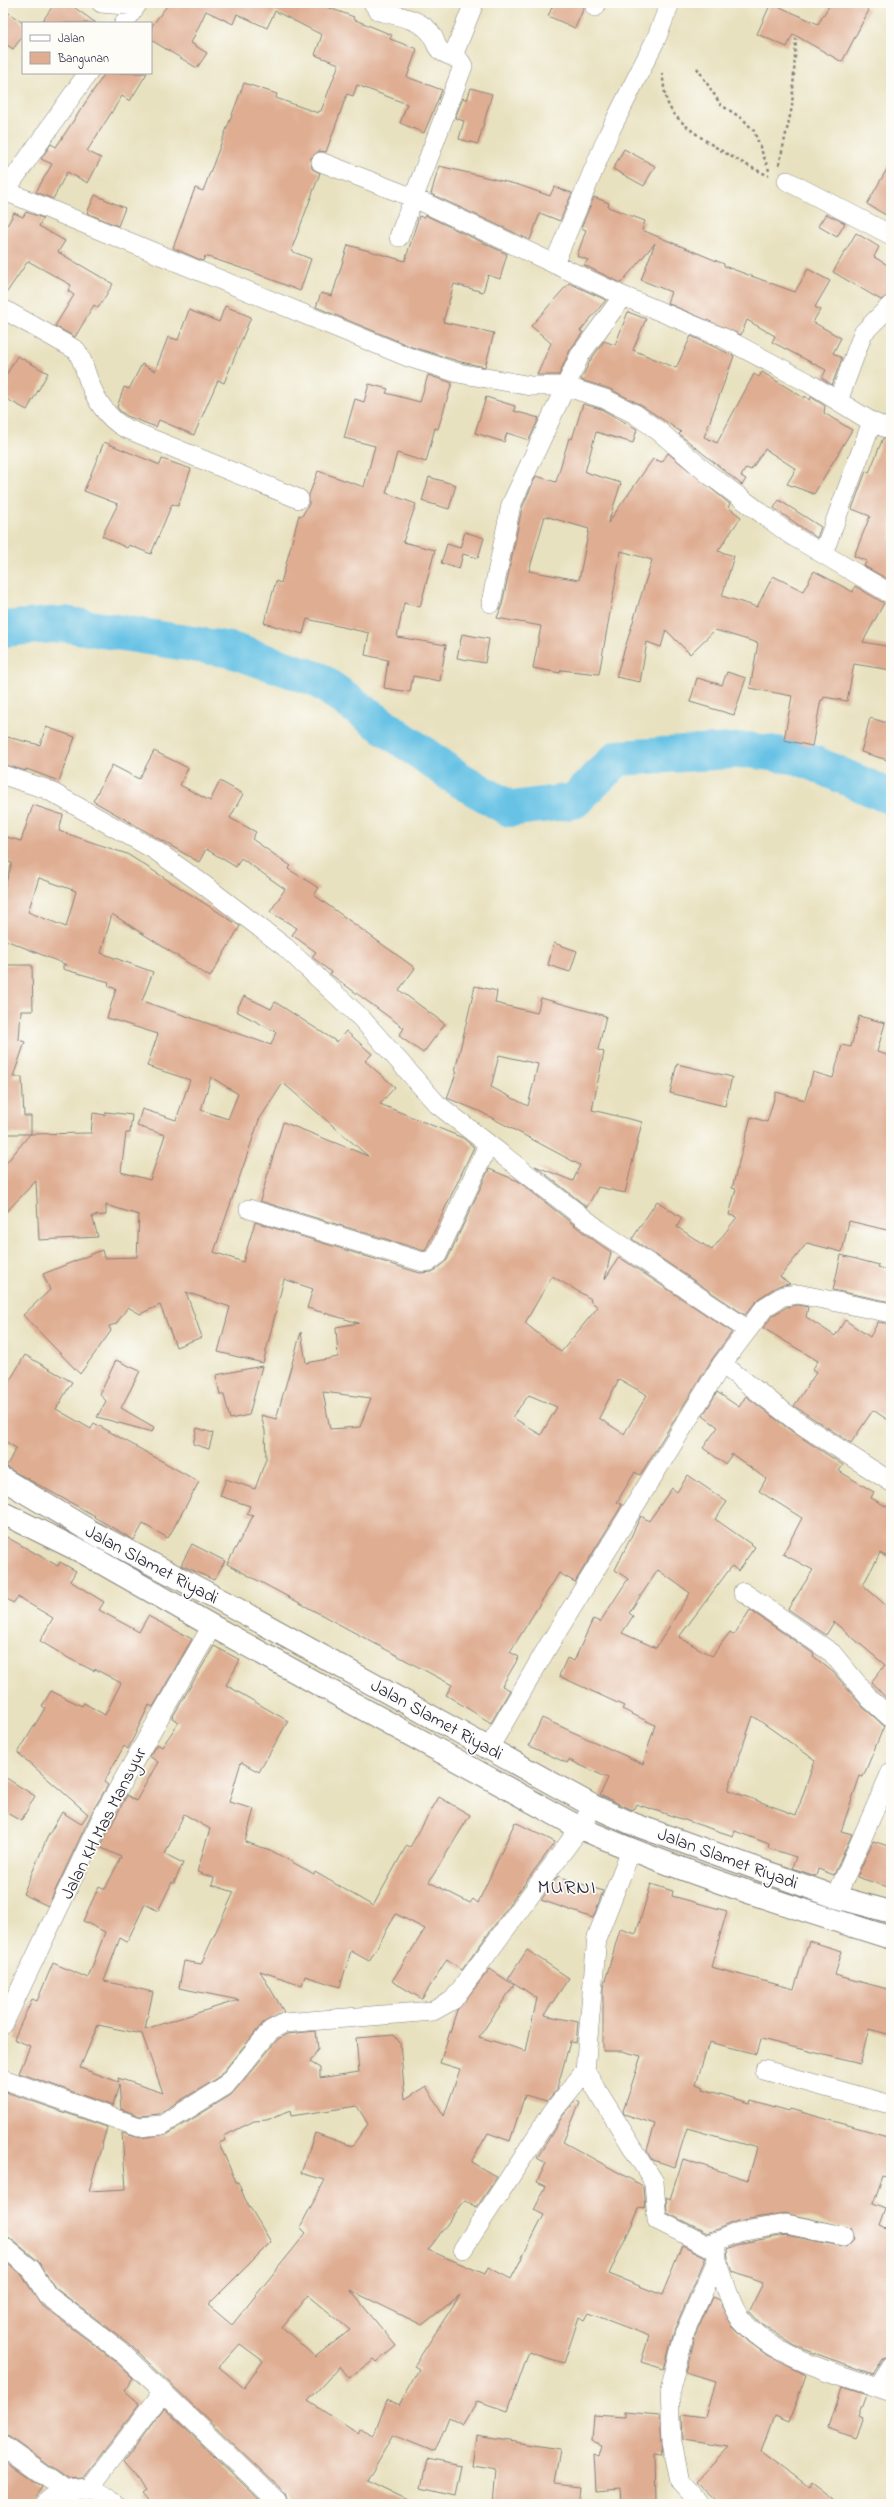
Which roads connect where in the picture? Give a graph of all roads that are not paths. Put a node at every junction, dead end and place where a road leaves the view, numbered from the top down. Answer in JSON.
{"nodes":[{"id":1,"x":101,"y":3,"type":"edge"},
{"id":2,"x":372,"y":3,"type":"edge"},
{"id":3,"x":474,"y":3,"type":"edge"},
{"id":4,"x":670,"y":3,"type":"edge"},
{"id":5,"x":137,"y":4,"type":"edge"},
{"id":6,"x":125,"y":22,"type":"edge"},
{"id":7,"x":453,"y":56,"type":"junction"},
{"id":8,"x":87,"y":74,"type":"edge"},
{"id":9,"x":321,"y":162,"type":"dead end"},
{"id":10,"x":787,"y":181,"type":"road end"},
{"id":11,"x":4,"y":192,"type":"edge"},
{"id":12,"x":414,"y":198,"type":"junction"},
{"id":13,"x":891,"y":235,"type":"edge"},
{"id":14,"x":400,"y":237,"type":"dead end"},
{"id":15,"x":554,"y":264,"type":"junction"},
{"id":16,"x":623,"y":296,"type":"junction"},
{"id":17,"x":891,"y":305,"type":"edge"},
{"id":18,"x":3,"y":309,"type":"edge"},
{"id":19,"x":564,"y":386,"type":"junction"},
{"id":20,"x":838,"y":401,"type":"junction"},
{"id":21,"x":872,"y":422,"type":"junction"},
{"id":22,"x":891,"y":430,"type":"edge"},
{"id":23,"x":299,"y":499,"type":"dead end"},
{"id":24,"x":823,"y":554,"type":"junction"},
{"id":25,"x":891,"y":594,"type":"edge"},
{"id":26,"x":491,"y":603,"type":"dead end"},
{"id":27,"x":3,"y":775,"type":"edge"},
{"id":28,"x":488,"y":1145,"type":"junction"},
{"id":29,"x":249,"y":1209,"type":"dead end"},
{"id":30,"x":891,"y":1313,"type":"edge"},
{"id":31,"x":748,"y":1330,"type":"junction"},
{"id":32,"x":722,"y":1364,"type":"junction"},
{"id":33,"x":3,"y":1479,"type":"edge"},
{"id":34,"x":891,"y":1482,"type":"edge"},
{"id":35,"x":3,"y":1513,"type":"edge"},
{"id":36,"x":743,"y":1592,"type":"dead end"},
{"id":37,"x":212,"y":1626,"type":"junction"},
{"id":38,"x":891,"y":1718,"type":"edge"},
{"id":39,"x":489,"y":1748,"type":"junction"},
{"id":40,"x":891,"y":1772,"type":"edge"},
{"id":41,"x":593,"y":1806,"type":"junction"},
{"id":42,"x":580,"y":1828,"type":"junction"},
{"id":43,"x":631,"y":1850,"type":"junction"},
{"id":44,"x":836,"y":1897,"type":"junction"},
{"id":45,"x":891,"y":1912,"type":"edge"},
{"id":46,"x":891,"y":1938,"type":"edge"},
{"id":47,"x":3,"y":2025,"type":"edge"},
{"id":48,"x":764,"y":2070,"type":"dead end"},
{"id":49,"x":585,"y":2071,"type":"junction"},
{"id":50,"x":3,"y":2079,"type":"edge"},
{"id":51,"x":891,"y":2105,"type":"edge"},
{"id":52,"x":842,"y":2236,"type":"dead end"},
{"id":53,"x":3,"y":2246,"type":"edge"},
{"id":54,"x":463,"y":2249,"type":"dead end"},
{"id":55,"x":712,"y":2252,"type":"junction"},
{"id":56,"x":891,"y":2365,"type":"edge"},
{"id":57,"x":884,"y":2389,"type":"edge"},
{"id":58,"x":163,"y":2392,"type":"junction"},
{"id":59,"x":3,"y":2446,"type":"edge"},
{"id":60,"x":88,"y":2490,"type":"junction"},
{"id":61,"x":66,"y":2491,"type":"junction"},
{"id":62,"x":277,"y":2501,"type":"dead end"},
{"id":63,"x":44,"y":2504,"type":"edge"},
{"id":64,"x":115,"y":2504,"type":"edge"},
{"id":65,"x":700,"y":2504,"type":"edge"}],
"edges":[{"from":1,"to":5,"type":"street"},
{"from":2,"to":7,"type":"street"},
{"from":3,"to":7,"type":"street"},
{"from":4,"to":15,"type":"street"},
{"from":5,"to":6,"type":"street"},
{"from":7,"to":12,"type":"street"},
{"from":8,"to":11,"type":"street"},
{"from":9,"to":12,"type":"street"},
{"from":10,"to":13,"type":"street"},
{"from":11,"to":19,"type":"street"},
{"from":12,"to":14,"type":"street"},
{"from":12,"to":15,"type":"street"},
{"from":15,"to":16,"type":"street"},
{"from":16,"to":19,"type":"street"},
{"from":16,"to":20,"type":"street"},
{"from":17,"to":20,"type":"street"},
{"from":18,"to":23,"type":"street"},
{"from":19,"to":24,"type":"street"},
{"from":19,"to":26,"type":"street"},
{"from":20,"to":21,"type":"street"},
{"from":21,"to":22,"type":"street"},
{"from":21,"to":24,"type":"street"},
{"from":24,"to":25,"type":"street"},
{"from":27,"to":28,"type":"street"},
{"from":28,"to":29,"type":"street"},
{"from":28,"to":31,"type":"street"},
{"from":30,"to":31,"type":"street"},
{"from":31,"to":32,"type":"street"},
{"from":32,"to":34,"type":"street"},
{"from":32,"to":39,"type":"street"},
{"from":33,"to":39,"type":"main road","name":"Jalan Slamet Riyadi"},
{"from":35,"to":37,"type":"main road","name":"Jalan Slamet Riyadi"},
{"from":36,"to":38,"type":"street"},
{"from":37,"to":42,"type":"main road","name":"Jalan Slamet Riyadi"},
{"from":37,"to":47,"type":"street","name":"Jalan KH Mas Mansyur"},
{"from":39,"to":41,"type":"main road","name":"Jalan Slamet Riyadi"},
{"from":40,"to":44,"type":"street"},
{"from":41,"to":42,"type":"street"},
{"from":41,"to":44,"type":"main road","name":"Jalan Slamet Riyadi"},
{"from":42,"to":43,"type":"main road","name":"Jalan Slamet Riyadi"},
{"from":42,"to":50,"type":"street"},
{"from":43,"to":46,"type":"main road","name":"Jalan Slamet Riyadi"},
{"from":43,"to":49,"type":"street"},
{"from":44,"to":45,"type":"main road","name":"Jalan Slamet Riyadi"},
{"from":48,"to":51,"type":"street"},
{"from":49,"to":54,"type":"street"},
{"from":49,"to":55,"type":"street"},
{"from":52,"to":55,"type":"street"},
{"from":53,"to":58,"type":"street"},
{"from":55,"to":57,"type":"street"},
{"from":55,"to":65,"type":"street"},
{"from":56,"to":57,"type":"street"},
{"from":58,"to":60,"type":"street"},
{"from":58,"to":62,"type":"street"},
{"from":59,"to":61,"type":"street"},
{"from":60,"to":61,"type":"street"},
{"from":60,"to":64,"type":"street"},
{"from":61,"to":63,"type":"street"}]}
